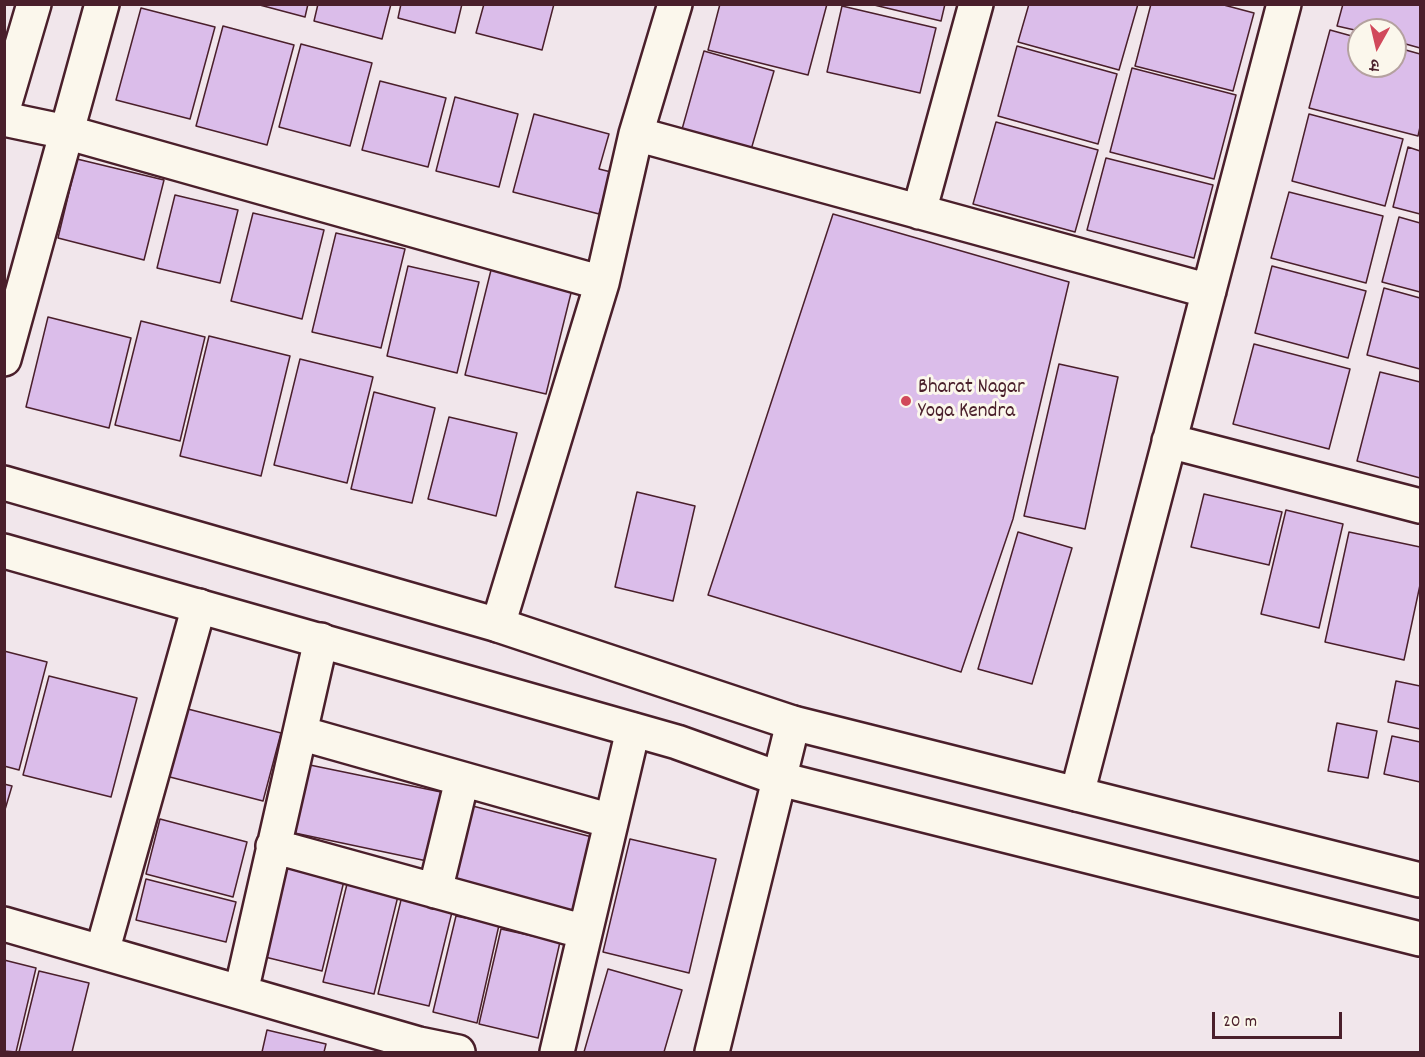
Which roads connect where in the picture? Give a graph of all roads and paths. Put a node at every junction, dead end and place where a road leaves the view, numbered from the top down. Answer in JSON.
{"nodes":[{"id":1,"x":34,"y":4,"type":"edge"},
{"id":2,"x":102,"y":4,"type":"edge"},
{"id":3,"x":675,"y":4,"type":"edge"},
{"id":4,"x":976,"y":4,"type":"edge"},
{"id":5,"x":1284,"y":4,"type":"edge"},
{"id":6,"x":4,"y":106,"type":"edge"},
{"id":7,"x":4,"y":118,"type":"edge"},
{"id":8,"x":66,"y":132,"type":"junction"},
{"id":9,"x":636,"y":134,"type":"junction"},
{"id":10,"x":919,"y":212,"type":"junction"},
{"id":11,"x":602,"y":283,"type":"junction"},
{"id":12,"x":1209,"y":291,"type":"junction"},
{"id":13,"x":4,"y":359,"type":"edge"},
{"id":14,"x":1169,"y":441,"type":"junction"},
{"id":15,"x":4,"y":483,"type":"edge"},
{"id":16,"x":1420,"y":506,"type":"edge"},
{"id":17,"x":4,"y":551,"type":"edge"},
{"id":18,"x":199,"y":606,"type":"junction"},
{"id":19,"x":498,"y":625,"type":"junction"},
{"id":20,"x":321,"y":640,"type":"junction"},
{"id":21,"x":793,"y":723,"type":"junction"},
{"id":22,"x":633,"y":730,"type":"junction"},
{"id":23,"x":300,"y":733,"type":"junction"},
{"id":24,"x":780,"y":779,"type":"junction"},
{"id":25,"x":462,"y":780,"type":"junction"},
{"id":26,"x":1077,"y":794,"type":"junction"},
{"id":27,"x":611,"y":821,"type":"junction"},
{"id":28,"x":273,"y":846,"type":"junction"},
{"id":29,"x":1420,"y":880,"type":"edge"},
{"id":30,"x":435,"y":891,"type":"junction"},
{"id":31,"x":4,"y":924,"type":"edge"},
{"id":32,"x":585,"y":932,"type":"junction"},
{"id":33,"x":1420,"y":939,"type":"edge"},
{"id":34,"x":102,"y":952,"type":"junction"},
{"id":35,"x":241,"y":992,"type":"junction"},
{"id":36,"x":418,"y":1048,"type":"edge"},
{"id":37,"x":458,"y":1053,"type":"edge"},
{"id":38,"x":556,"y":1053,"type":"edge"},
{"id":39,"x":712,"y":1053,"type":"edge"}],
"edges":[{"from":1,"to":6,"type":"street"},
{"from":2,"to":8,"type":"street"},
{"from":3,"to":9,"type":"street"},
{"from":4,"to":10,"type":"street"},
{"from":5,"to":12,"type":"street"},
{"from":7,"to":8,"type":"street"},
{"from":8,"to":11,"type":"street"},
{"from":8,"to":13,"type":"street"},
{"from":9,"to":10,"type":"street"},
{"from":9,"to":11,"type":"street"},
{"from":10,"to":12,"type":"street"},
{"from":11,"to":19,"type":"street"},
{"from":12,"to":14,"type":"street"},
{"from":14,"to":16,"type":"street"},
{"from":14,"to":26,"type":"street"},
{"from":15,"to":19,"type":"street"},
{"from":17,"to":18,"type":"street"},
{"from":18,"to":20,"type":"street"},
{"from":18,"to":34,"type":"street"},
{"from":19,"to":21,"type":"street"},
{"from":20,"to":22,"type":"street"},
{"from":20,"to":23,"type":"street"},
{"from":21,"to":24,"type":"street"},
{"from":21,"to":26,"type":"street"},
{"from":22,"to":24,"type":"street"},
{"from":22,"to":27,"type":"street"},
{"from":23,"to":25,"type":"street"},
{"from":23,"to":28,"type":"street"},
{"from":24,"to":33,"type":"street"},
{"from":24,"to":39,"type":"street"},
{"from":25,"to":27,"type":"street"},
{"from":25,"to":30,"type":"street"},
{"from":26,"to":29,"type":"street"},
{"from":27,"to":32,"type":"street"},
{"from":28,"to":30,"type":"street"},
{"from":28,"to":35,"type":"street"},
{"from":30,"to":32,"type":"street"},
{"from":31,"to":34,"type":"street"},
{"from":32,"to":38,"type":"street"},
{"from":34,"to":35,"type":"street"},
{"from":35,"to":36,"type":"street"},
{"from":36,"to":37,"type":"street"}]}
